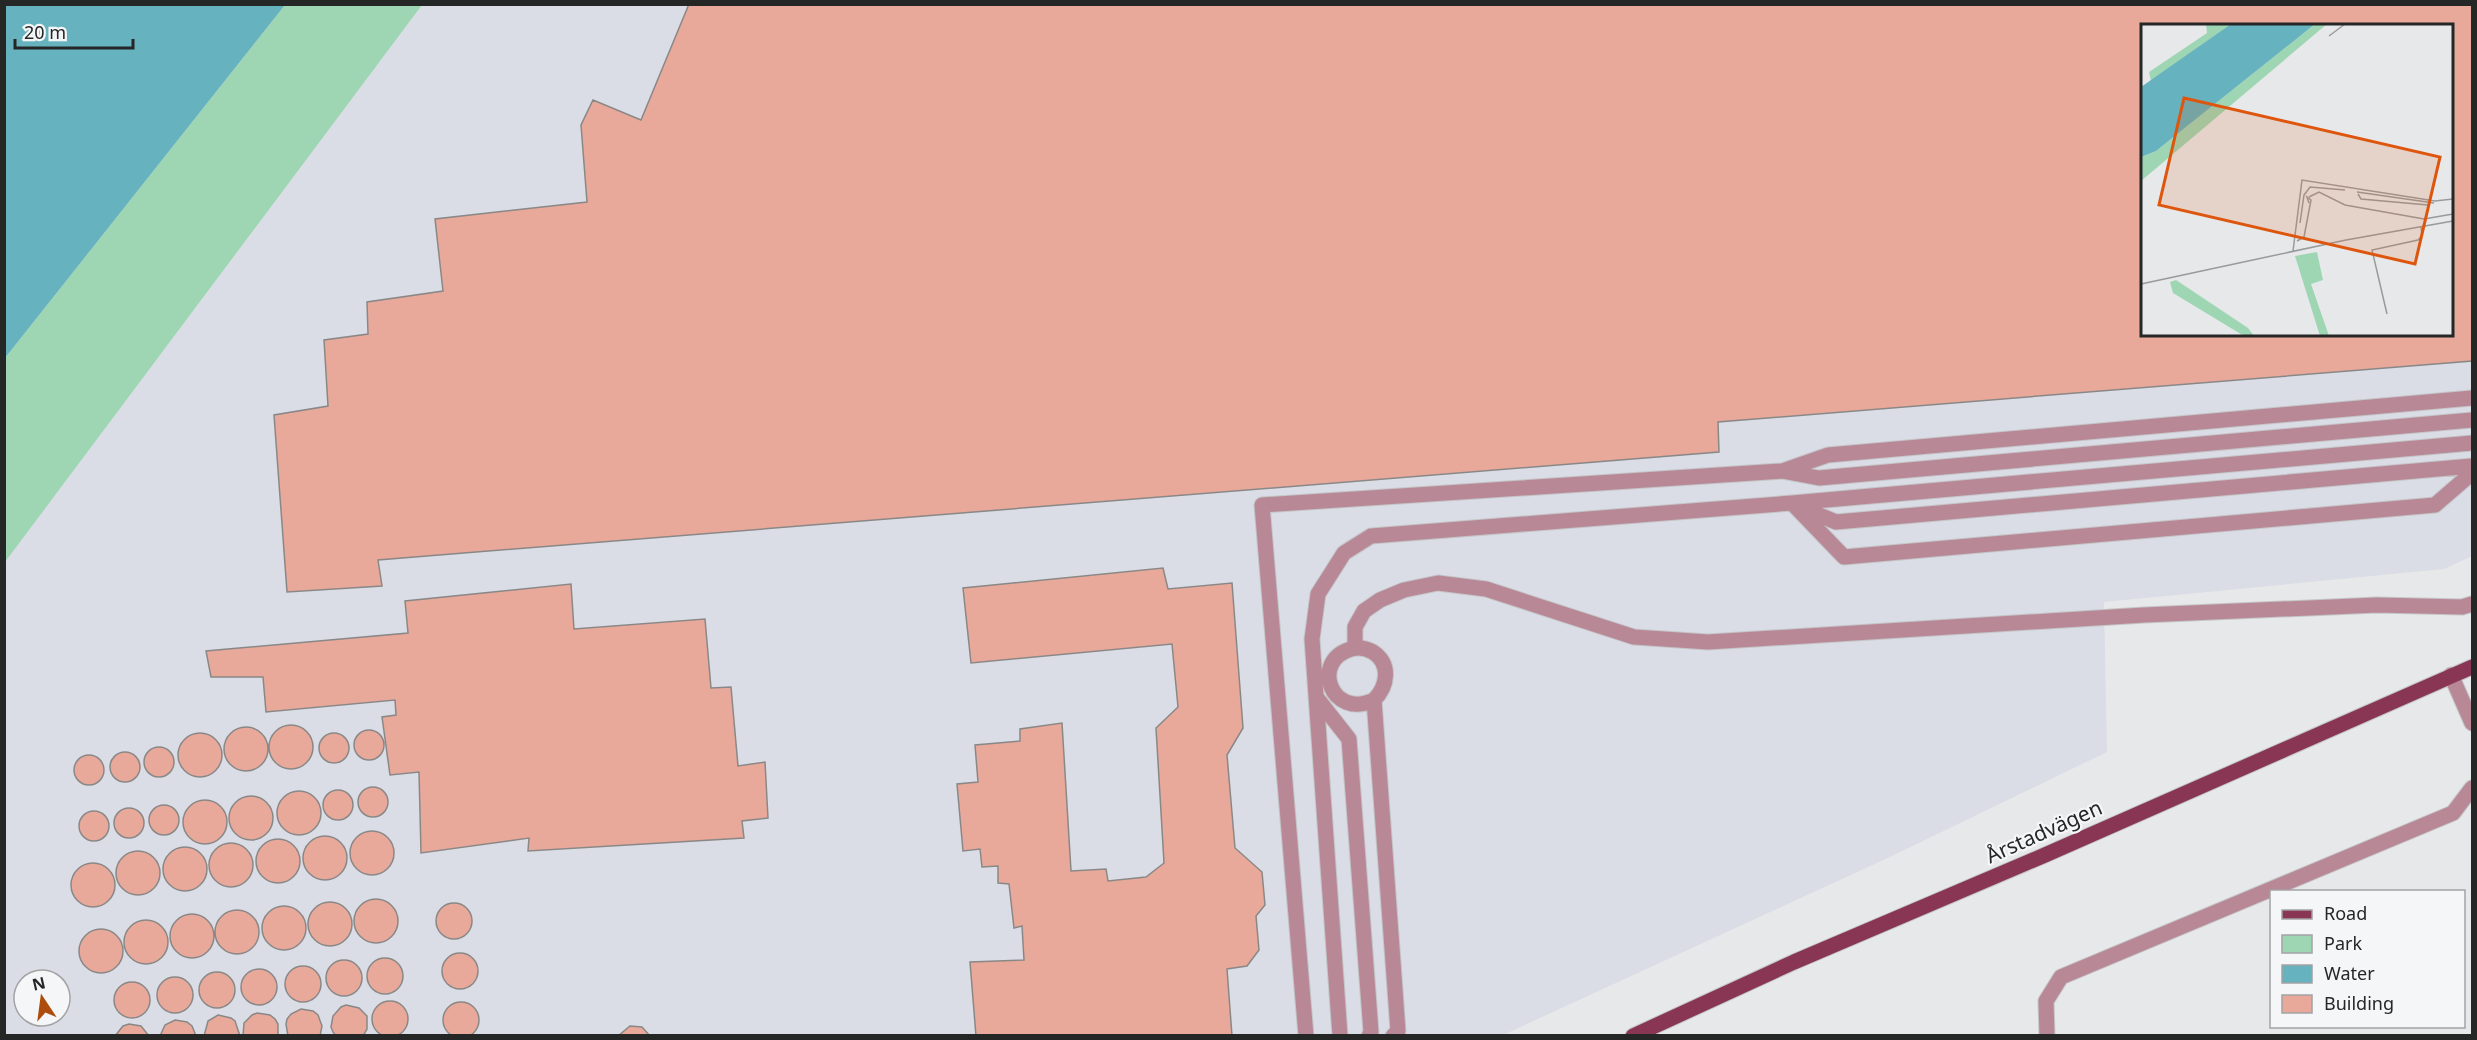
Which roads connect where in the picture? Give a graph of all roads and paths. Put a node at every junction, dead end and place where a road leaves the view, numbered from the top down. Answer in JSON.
{"nodes":[{"id":1,"x":2472,"y":398,"type":"edge"},
{"id":2,"x":2472,"y":420,"type":"edge"},
{"id":3,"x":2472,"y":443,"type":"edge"},
{"id":4,"x":2472,"y":466,"type":"edge"},
{"id":5,"x":1782,"y":471,"type":"junction"},
{"id":6,"x":2472,"y":473,"type":"edge"},
{"id":7,"x":1792,"y":503,"type":"junction"},
{"id":8,"x":2472,"y":604,"type":"edge"},
{"id":9,"x":1355,"y":648,"type":"junction"},
{"id":10,"x":2472,"y":667,"type":"edge"},
{"id":11,"x":2451,"y":675,"type":"junction"},
{"id":12,"x":1316,"y":696,"type":"junction"},
{"id":13,"x":1374,"y":700,"type":"junction"},
{"id":14,"x":2472,"y":723,"type":"edge"},
{"id":15,"x":2472,"y":788,"type":"edge"},
{"id":16,"x":1306,"y":1035,"type":"edge"},
{"id":17,"x":1340,"y":1035,"type":"edge"},
{"id":18,"x":1369,"y":1035,"type":"edge"},
{"id":19,"x":1394,"y":1035,"type":"edge"},
{"id":20,"x":1633,"y":1035,"type":"edge"},
{"id":21,"x":2047,"y":1035,"type":"edge"}],
"edges":[{"from":1,"to":5,"type":"lane"},
{"from":2,"to":5,"type":"lane"},
{"from":3,"to":7,"type":"lane"},
{"from":4,"to":7,"type":"lane"},
{"from":5,"to":16,"type":"lane"},
{"from":6,"to":7,"type":"lane"},
{"from":7,"to":12,"type":"lane"},
{"from":8,"to":9,"type":"lane"},
{"from":9,"to":13,"type":"lane"},
{"from":9,"to":13,"type":"lane"},
{"from":10,"to":11,"type":"main road","name":"Årstadvägen"},
{"from":11,"to":14,"type":"lane"},
{"from":11,"to":20,"type":"main road","name":"Årstadvägen"},
{"from":12,"to":17,"type":"lane"},
{"from":12,"to":18,"type":"lane"},
{"from":13,"to":19,"type":"lane"},
{"from":15,"to":21,"type":"lane"}]}
